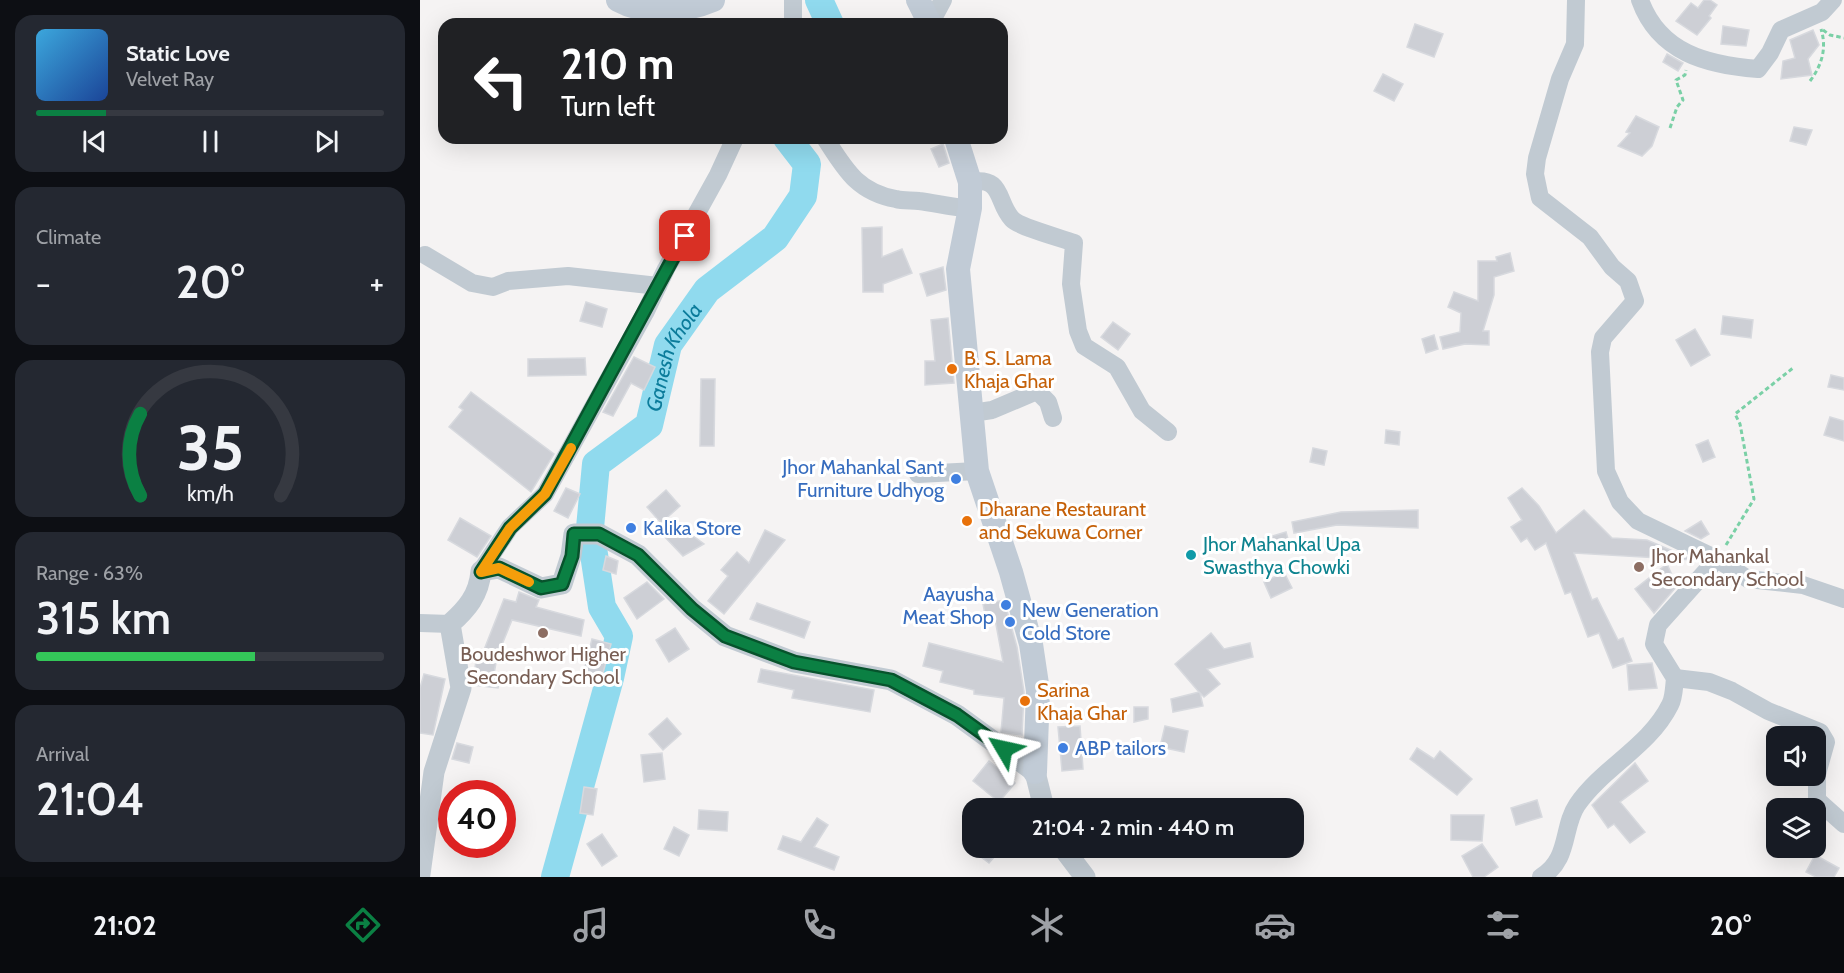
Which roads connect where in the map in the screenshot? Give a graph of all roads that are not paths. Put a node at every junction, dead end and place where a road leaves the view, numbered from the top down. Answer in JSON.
{"nodes":[{"id":1,"x":618,"y":0,"type":"edge"},
{"id":2,"x":713,"y":0,"type":"edge"},
{"id":3,"x":793,"y":0,"type":"edge"},
{"id":4,"x":918,"y":0,"type":"edge"},
{"id":5,"x":943,"y":0,"type":"edge"},
{"id":6,"x":1576,"y":0,"type":"edge"},
{"id":7,"x":1640,"y":0,"type":"edge"},
{"id":8,"x":1833,"y":0,"type":"edge"},
{"id":9,"x":794,"y":18,"type":"edge"},
{"id":10,"x":927,"y":18,"type":"edge"},
{"id":11,"x":933,"y":18,"type":"edge"},
{"id":12,"x":732,"y":144,"type":"edge"},
{"id":13,"x":829,"y":144,"type":"edge"},
{"id":14,"x":958,"y":144,"type":"edge"},
{"id":15,"x":970,"y":183,"type":"junction"},
{"id":16,"x":970,"y":208,"type":"junction"},
{"id":17,"x":425,"y":255,"type":"dead end"},
{"id":18,"x":658,"y":286,"type":"junction"},
{"id":19,"x":972,"y":413,"type":"junction"},
{"id":20,"x":1053,"y":418,"type":"dead end"},
{"id":21,"x":1168,"y":432,"type":"dead end"},
{"id":22,"x":977,"y":471,"type":"junction"},
{"id":23,"x":918,"y":474,"type":"dead end"},
{"id":24,"x":1717,"y":559,"type":"junction"},
{"id":25,"x":481,"y":572,"type":"junction"},
{"id":26,"x":1844,"y":599,"type":"edge"},
{"id":27,"x":420,"y":623,"type":"edge"},
{"id":28,"x":450,"y":624,"type":"junction"},
{"id":29,"x":1675,"y":678,"type":"junction"},
{"id":30,"x":1035,"y":772,"type":"junction"},
{"id":31,"x":1042,"y":798,"type":"edge"},
{"id":32,"x":1844,"y":824,"type":"edge"},
{"id":33,"x":1070,"y":858,"type":"edge"},
{"id":34,"x":420,"y":874,"type":"edge"},
{"id":35,"x":1084,"y":877,"type":"edge"},
{"id":36,"x":1541,"y":877,"type":"edge"}],
"edges":[{"from":1,"to":2,"type":"main road"},
{"from":3,"to":9,"type":"street"},
{"from":4,"to":10,"type":"main road"},
{"from":5,"to":11,"type":"street"},
{"from":6,"to":24,"type":"street"},
{"from":7,"to":8,"type":"street"},
{"from":12,"to":18,"type":"street"},
{"from":13,"to":16,"type":"street"},
{"from":14,"to":15,"type":"main road"},
{"from":15,"to":16,"type":"main road"},
{"from":15,"to":21,"type":"street"},
{"from":16,"to":19,"type":"main road"},
{"from":17,"to":18,"type":"street"},
{"from":18,"to":25,"type":"street"},
{"from":19,"to":20,"type":"street"},
{"from":19,"to":22,"type":"main road"},
{"from":22,"to":23,"type":"street"},
{"from":22,"to":30,"type":"main road"},
{"from":24,"to":26,"type":"street"},
{"from":24,"to":29,"type":"street"},
{"from":25,"to":28,"type":"street"},
{"from":25,"to":30,"type":"street"},
{"from":27,"to":28,"type":"street"},
{"from":28,"to":34,"type":"street"},
{"from":29,"to":32,"type":"street"},
{"from":29,"to":36,"type":"street"},
{"from":30,"to":31,"type":"street"},
{"from":33,"to":35,"type":"street"}]}
